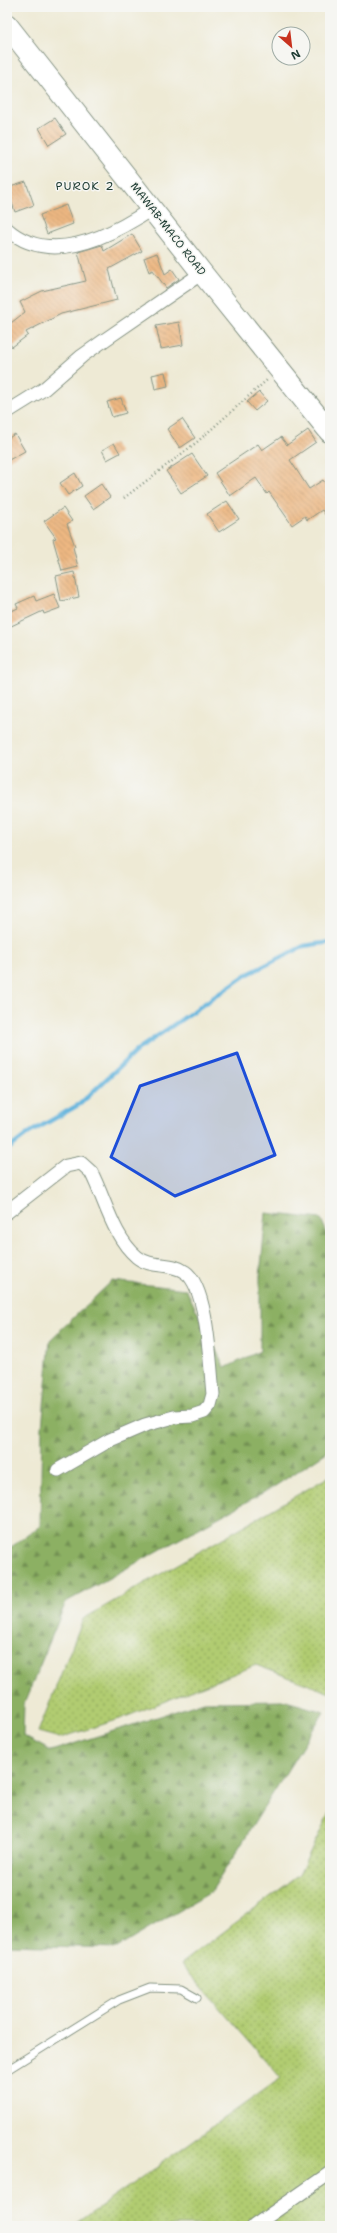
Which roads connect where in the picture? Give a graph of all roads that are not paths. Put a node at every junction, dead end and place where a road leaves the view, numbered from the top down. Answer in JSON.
{"nodes":[{"id":1,"x":7,"y":25,"type":"edge"},
{"id":2,"x":151,"y":209,"type":"junction"},
{"id":3,"x":7,"y":229,"type":"edge"},
{"id":4,"x":202,"y":273,"type":"junction"},
{"id":5,"x":7,"y":412,"type":"edge"},
{"id":6,"x":330,"y":432,"type":"edge"},
{"id":7,"x":7,"y":1212,"type":"edge"},
{"id":8,"x":58,"y":1470,"type":"dead end"},
{"id":9,"x":197,"y":1998,"type":"dead end"},
{"id":10,"x":7,"y":2070,"type":"edge"},
{"id":11,"x":330,"y":2173,"type":"edge"},
{"id":12,"x":254,"y":2226,"type":"edge"}],
"edges":[{"from":1,"to":2,"type":"main road","name":"MAWAB-MACO ROAD"},
{"from":2,"to":3,"type":"street"},
{"from":2,"to":4,"type":"main road","name":"MAWAB-MACO ROAD"},
{"from":4,"to":5,"type":"street"},
{"from":4,"to":6,"type":"main road","name":"MAWAB-MACO ROAD"},
{"from":7,"to":8,"type":"street"},
{"from":9,"to":10,"type":"lane"},
{"from":11,"to":12,"type":"street"}]}
